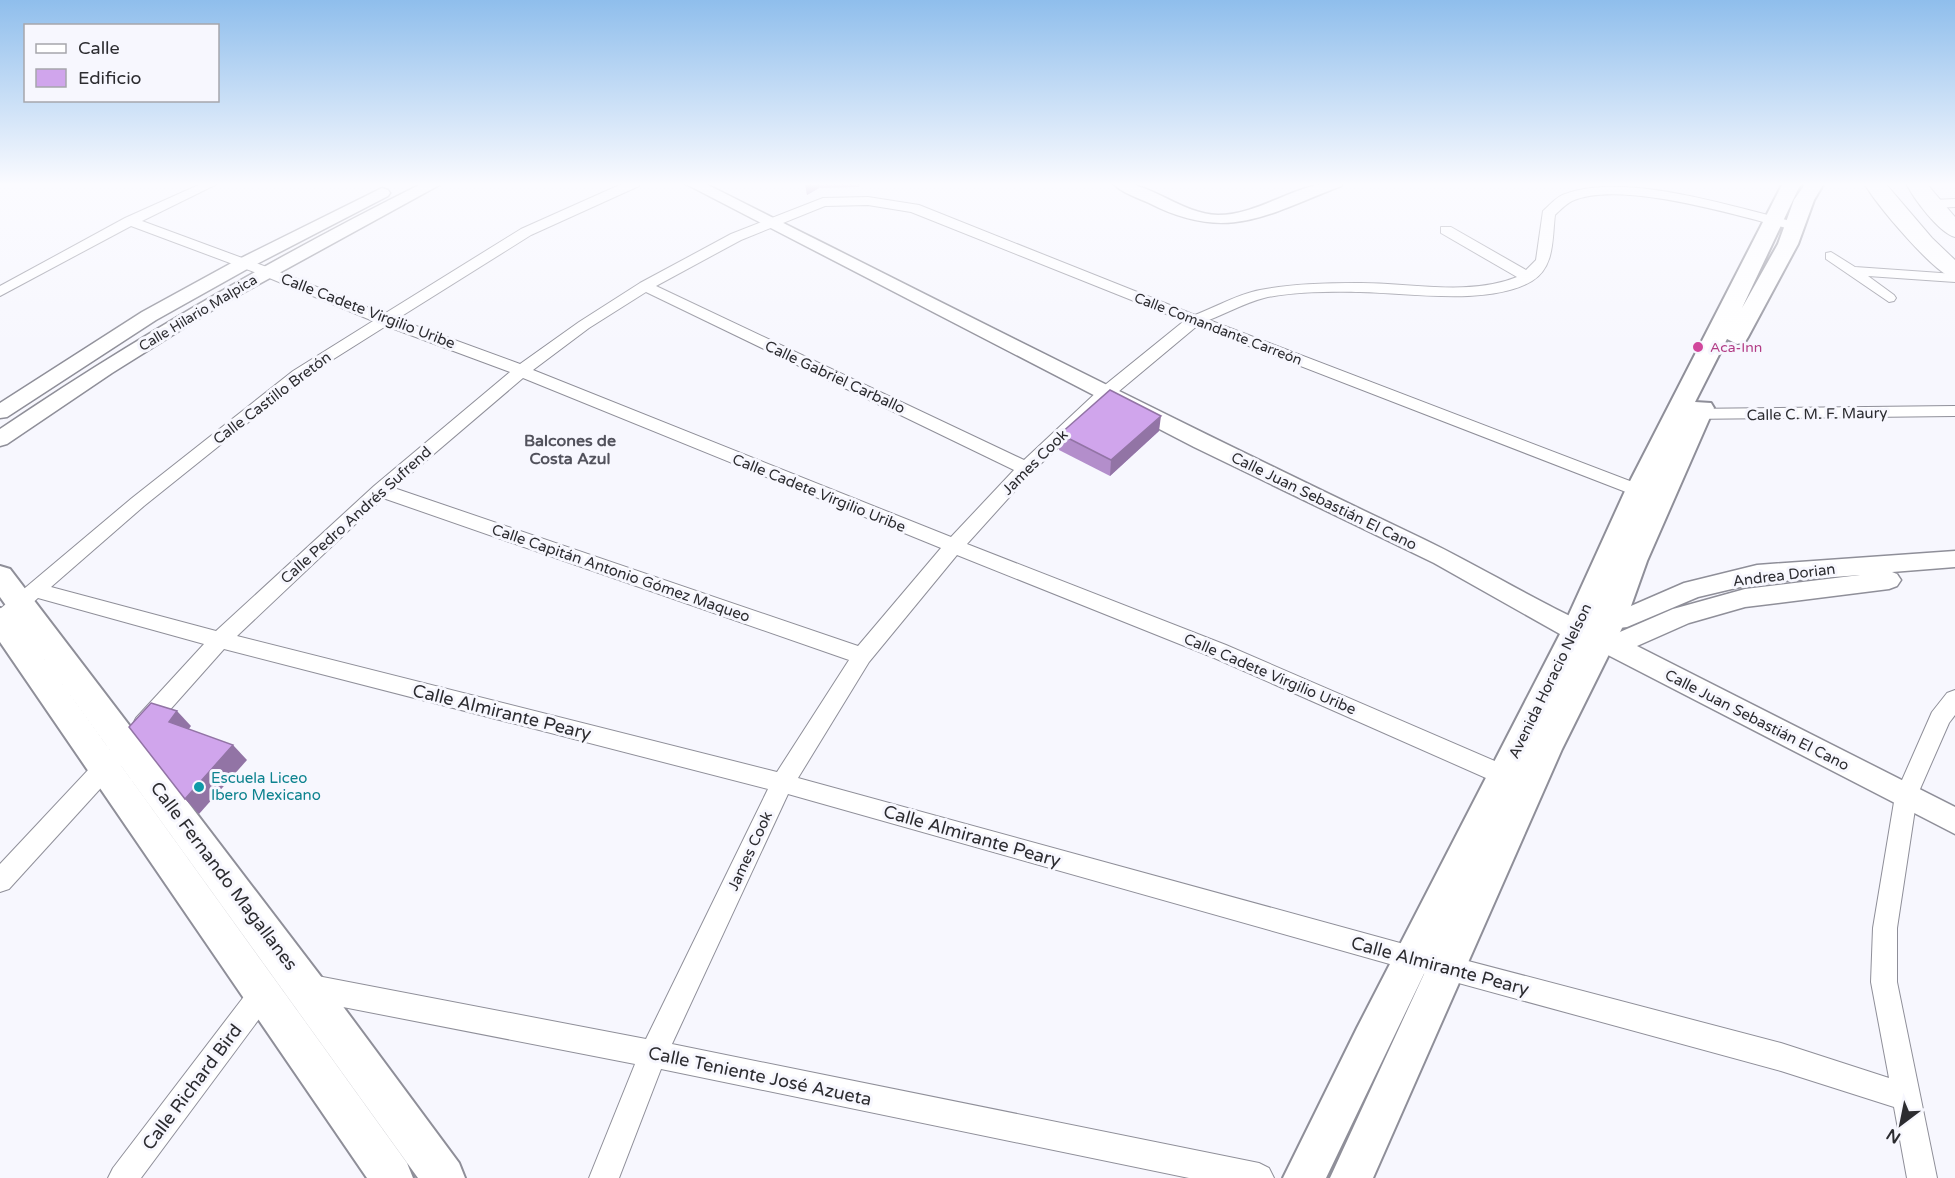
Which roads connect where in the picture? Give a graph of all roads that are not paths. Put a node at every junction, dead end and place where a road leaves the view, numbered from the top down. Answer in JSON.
{"nodes":[{"id":1,"x":99,"y":238,"type":"edge"},
{"id":2,"x":175,"y":238,"type":"edge"},
{"id":3,"x":292,"y":238,"type":"edge"},
{"id":4,"x":331,"y":238,"type":"edge"},
{"id":5,"x":516,"y":238,"type":"edge"},
{"id":6,"x":734,"y":238,"type":"edge"},
{"id":7,"x":803,"y":238,"type":"edge"},
{"id":8,"x":989,"y":238,"type":"edge"},
{"id":9,"x":1460,"y":238,"type":"edge"},
{"id":10,"x":1545,"y":238,"type":"edge"},
{"id":11,"x":1777,"y":238,"type":"edge"},
{"id":12,"x":1920,"y":238,"type":"edge"},
{"id":13,"x":1831,"y":256,"type":"dead end"},
{"id":14,"x":243,"y":264,"type":"junction"},
{"id":15,"x":1854,"y":271,"type":"junction"},
{"id":16,"x":267,"y":272,"type":"junction"},
{"id":17,"x":1955,"y":273,"type":"edge"},
{"id":18,"x":1528,"y":277,"type":"junction"},
{"id":19,"x":1955,"y":278,"type":"edge"},
{"id":20,"x":645,"y":286,"type":"junction"},
{"id":21,"x":0,"y":292,"type":"edge"},
{"id":22,"x":1889,"y":298,"type":"dead end"},
{"id":23,"x":384,"y":320,"type":"junction"},
{"id":24,"x":1195,"y":320,"type":"junction"},
{"id":25,"x":521,"y":371,"type":"junction"},
{"id":26,"x":1106,"y":393,"type":"junction"},
{"id":27,"x":1955,"y":411,"type":"edge"},
{"id":28,"x":0,"y":412,"type":"edge"},
{"id":29,"x":1689,"y":415,"type":"junction"},
{"id":30,"x":0,"y":439,"type":"edge"},
{"id":31,"x":1026,"y":468,"type":"junction"},
{"id":32,"x":380,"y":490,"type":"junction"},
{"id":33,"x":1649,"y":495,"type":"junction"},
{"id":34,"x":954,"y":546,"type":"junction"},
{"id":35,"x":1955,"y":559,"type":"edge"},
{"id":36,"x":1955,"y":574,"type":"edge"},
{"id":37,"x":11,"y":601,"type":"edge"},
{"id":38,"x":1597,"y":630,"type":"junction"},
{"id":39,"x":220,"y":640,"type":"junction"},
{"id":40,"x":862,"y":656,"type":"junction"},
{"id":41,"x":1955,"y":699,"type":"edge"},
{"id":42,"x":115,"y":756,"type":"junction"},
{"id":43,"x":1503,"y":775,"type":"junction"},
{"id":44,"x":782,"y":783,"type":"junction"},
{"id":45,"x":1906,"y":796,"type":"junction"},
{"id":46,"x":1955,"y":821,"type":"edge"},
{"id":47,"x":0,"y":881,"type":"edge"},
{"id":48,"x":1411,"y":958,"type":"junction"},
{"id":49,"x":1448,"y":968,"type":"junction"},
{"id":50,"x":306,"y":987,"type":"junction"},
{"id":51,"x":261,"y":995,"type":"junction"},
{"id":52,"x":652,"y":1054,"type":"junction"},
{"id":53,"x":1906,"y":1097,"type":"junction"},
{"id":54,"x":123,"y":1178,"type":"edge"},
{"id":55,"x":392,"y":1178,"type":"edge"},
{"id":56,"x":444,"y":1178,"type":"edge"},
{"id":57,"x":604,"y":1178,"type":"edge"},
{"id":58,"x":1258,"y":1178,"type":"edge"},
{"id":59,"x":1304,"y":1178,"type":"edge"},
{"id":60,"x":1351,"y":1178,"type":"edge"},
{"id":61,"x":1922,"y":1178,"type":"edge"}],
"edges":[{"from":1,"to":21,"type":"street"},
{"from":2,"to":14,"type":"street","name":"Calle Cadete Virgilio Uribe"},
{"from":3,"to":14,"type":"street","name":"Calle Hilario Malpica"},
{"from":4,"to":16,"type":"street","name":"Calle Hilario Malpica"},
{"from":5,"to":23,"type":"street","name":"Calle Castillo Bretón"},
{"from":6,"to":20,"type":"street","name":"Calle Pedro Andrés Sufrend"},
{"from":7,"to":26,"type":"street","name":"Calle Juan Sebastián El Cano"},
{"from":8,"to":24,"type":"street","name":"Calle Comandante Carreón"},
{"from":9,"to":18,"type":"street"},
{"from":10,"to":18,"type":"street"},
{"from":11,"to":29,"type":"main road","name":"Avenida Horacio Nelson"},
{"from":12,"to":17,"type":"main road"},
{"from":13,"to":15,"type":"street"},
{"from":14,"to":16,"type":"street","name":"Calle Cadete Virgilio Uribe"},
{"from":14,"to":28,"type":"street","name":"Calle Hilario Malpica"},
{"from":15,"to":19,"type":"street"},
{"from":15,"to":22,"type":"street"},
{"from":16,"to":23,"type":"street","name":"Calle Cadete Virgilio Uribe"},
{"from":16,"to":30,"type":"street","name":"Calle Hilario Malpica"},
{"from":18,"to":24,"type":"street","name":"James Cook"},
{"from":20,"to":25,"type":"street","name":"Calle Pedro Andrés Sufrend"},
{"from":20,"to":31,"type":"street","name":"Calle Gabriel Carballo"},
{"from":23,"to":25,"type":"street","name":"Calle Cadete Virgilio Uribe"},
{"from":23,"to":37,"type":"street","name":"Calle Castillo Bretón"},
{"from":24,"to":26,"type":"street","name":"James Cook"},
{"from":24,"to":33,"type":"street","name":"Calle Comandante Carreón"},
{"from":25,"to":32,"type":"street","name":"Calle Pedro Andrés Sufrend"},
{"from":25,"to":34,"type":"street","name":"Calle Cadete Virgilio Uribe"},
{"from":26,"to":31,"type":"street","name":"James Cook"},
{"from":26,"to":38,"type":"street","name":"Calle Juan Sebastián El Cano"},
{"from":27,"to":29,"type":"street","name":"Calle C. M. F. Maury"},
{"from":29,"to":33,"type":"main road","name":"Avenida Horacio Nelson"},
{"from":31,"to":34,"type":"street","name":"James Cook"},
{"from":32,"to":39,"type":"street","name":"Calle Pedro Andrés Sufrend"},
{"from":32,"to":40,"type":"street","name":"Calle Capitán Antonio Gómez Maqueo"},
{"from":33,"to":38,"type":"main road","name":"Avenida Horacio Nelson"},
{"from":34,"to":40,"type":"street","name":"James Cook"},
{"from":34,"to":43,"type":"street","name":"Calle Cadete Virgilio Uribe"},
{"from":35,"to":38,"type":"street","name":"Andrea Dorian"},
{"from":36,"to":38,"type":"street"},
{"from":37,"to":39,"type":"street","name":"Calle Almirante Peary"},
{"from":37,"to":42,"type":"main road","name":"Calle Fernando Magallanes"},
{"from":38,"to":43,"type":"main road","name":"Avenida Horacio Nelson"},
{"from":38,"to":45,"type":"street","name":"Calle Juan Sebastián El Cano"},
{"from":38,"to":49,"type":"main road","name":"Avenida Horacio Nelson"},
{"from":39,"to":42,"type":"street","name":"Calle Pedro Andrés Sufrend"},
{"from":39,"to":44,"type":"street","name":"Calle Almirante Peary"},
{"from":40,"to":44,"type":"street","name":"James Cook"},
{"from":41,"to":45,"type":"street"},
{"from":42,"to":47,"type":"street","name":"Calle Pedro Andrés Sufrend"},
{"from":42,"to":50,"type":"main road","name":"Calle Fernando Magallanes"},
{"from":42,"to":51,"type":"main road","name":"Calle Fernando Magallanes"},
{"from":43,"to":48,"type":"main road","name":"Avenida Horacio Nelson"},
{"from":44,"to":48,"type":"street","name":"Calle Almirante Peary"},
{"from":44,"to":52,"type":"street","name":"James Cook"},
{"from":45,"to":46,"type":"street","name":"Calle Juan Sebastián El Cano"},
{"from":45,"to":53,"type":"street"},
{"from":48,"to":49,"type":"street","name":"Calle Almirante Peary"},
{"from":48,"to":59,"type":"main road","name":"Avenida Horacio Nelson"},
{"from":49,"to":53,"type":"street","name":"Calle Almirante Peary"},
{"from":49,"to":60,"type":"main road","name":"Avenida Horacio Nelson"},
{"from":50,"to":51,"type":"street","name":"Calle Teniente José Azueta"},
{"from":50,"to":52,"type":"street","name":"Calle Teniente José Azueta"},
{"from":50,"to":56,"type":"main road","name":"Calle Fernando Magallanes"},
{"from":51,"to":54,"type":"street","name":"Calle Richard Bird"},
{"from":51,"to":55,"type":"main road","name":"Calle Fernando Magallanes"},
{"from":52,"to":57,"type":"street","name":"James Cook"},
{"from":52,"to":58,"type":"street","name":"Calle Teniente José Azueta"},
{"from":53,"to":61,"type":"street"}]}
